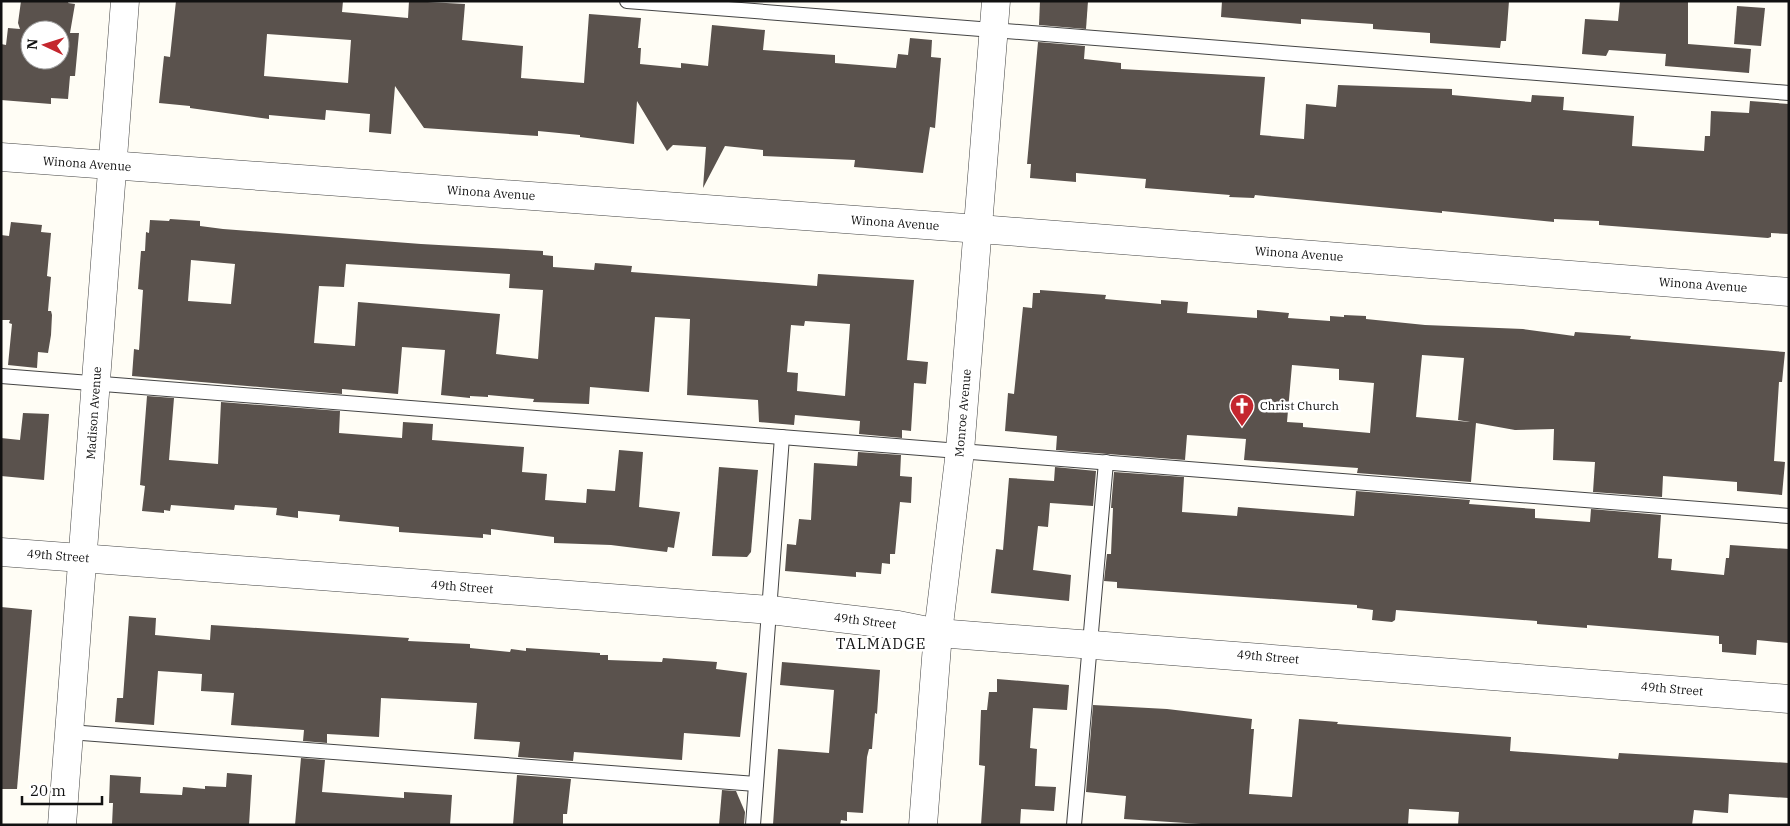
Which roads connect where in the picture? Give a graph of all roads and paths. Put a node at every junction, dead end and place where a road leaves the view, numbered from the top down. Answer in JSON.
{"nodes":[{"id":1,"x":126,"y":1,"type":"edge"},
{"id":2,"x":627,"y":1,"type":"edge"},
{"id":3,"x":996,"y":1,"type":"edge"},
{"id":4,"x":994,"y":31,"type":"junction"},
{"id":5,"x":1789,"y":93,"type":"edge"},
{"id":6,"x":1,"y":157,"type":"edge"},
{"id":7,"x":112,"y":165,"type":"junction"},
{"id":8,"x":979,"y":229,"type":"junction"},
{"id":9,"x":1789,"y":292,"type":"edge"},
{"id":10,"x":1,"y":376,"type":"edge"},
{"id":11,"x":96,"y":383,"type":"junction"},
{"id":12,"x":782,"y":437,"type":"junction"},
{"id":13,"x":960,"y":451,"type":"junction"},
{"id":14,"x":1106,"y":462,"type":"junction"},
{"id":15,"x":1789,"y":516,"type":"edge"},
{"id":16,"x":1,"y":552,"type":"edge"},
{"id":17,"x":82,"y":558,"type":"junction"},
{"id":18,"x":770,"y":610,"type":"junction"},
{"id":19,"x":938,"y":633,"type":"junction"},
{"id":20,"x":1088,"y":643,"type":"junction"},
{"id":21,"x":1789,"y":699,"type":"edge"},
{"id":22,"x":69,"y":732,"type":"junction"},
{"id":23,"x":756,"y":784,"type":"junction"},
{"id":24,"x":62,"y":825,"type":"edge"},
{"id":25,"x":753,"y":825,"type":"edge"},
{"id":26,"x":923,"y":825,"type":"edge"},
{"id":27,"x":1074,"y":825,"type":"edge"}],
"edges":[{"from":1,"to":7,"type":"street","name":"Madison Avenue"},
{"from":2,"to":4,"type":"lane"},
{"from":3,"to":4,"type":"street","name":"Monroe Avenue"},
{"from":4,"to":5,"type":"lane"},
{"from":4,"to":8,"type":"street","name":"Monroe Avenue"},
{"from":6,"to":7,"type":"street","name":"Winona Avenue"},
{"from":7,"to":8,"type":"street","name":"Winona Avenue"},
{"from":7,"to":11,"type":"street","name":"Madison Avenue"},
{"from":8,"to":9,"type":"street","name":"Winona Avenue"},
{"from":8,"to":13,"type":"street","name":"Monroe Avenue"},
{"from":10,"to":11,"type":"lane"},
{"from":11,"to":12,"type":"lane"},
{"from":11,"to":17,"type":"street","name":"Madison Avenue"},
{"from":12,"to":13,"type":"lane"},
{"from":12,"to":18,"type":"lane"},
{"from":13,"to":14,"type":"lane"},
{"from":13,"to":19,"type":"street","name":"Monroe Avenue"},
{"from":14,"to":15,"type":"lane"},
{"from":14,"to":20,"type":"lane"},
{"from":16,"to":17,"type":"street","name":"49th Street"},
{"from":17,"to":18,"type":"street","name":"49th Street"},
{"from":17,"to":22,"type":"street","name":"Madison Avenue"},
{"from":18,"to":19,"type":"street","name":"49th Street"},
{"from":18,"to":23,"type":"lane"},
{"from":19,"to":20,"type":"street","name":"49th Street"},
{"from":19,"to":26,"type":"street","name":"Monroe Avenue"},
{"from":20,"to":21,"type":"street","name":"49th Street"},
{"from":20,"to":27,"type":"lane"},
{"from":22,"to":23,"type":"lane"},
{"from":22,"to":24,"type":"street","name":"Madison Avenue"},
{"from":23,"to":25,"type":"lane"}]}
